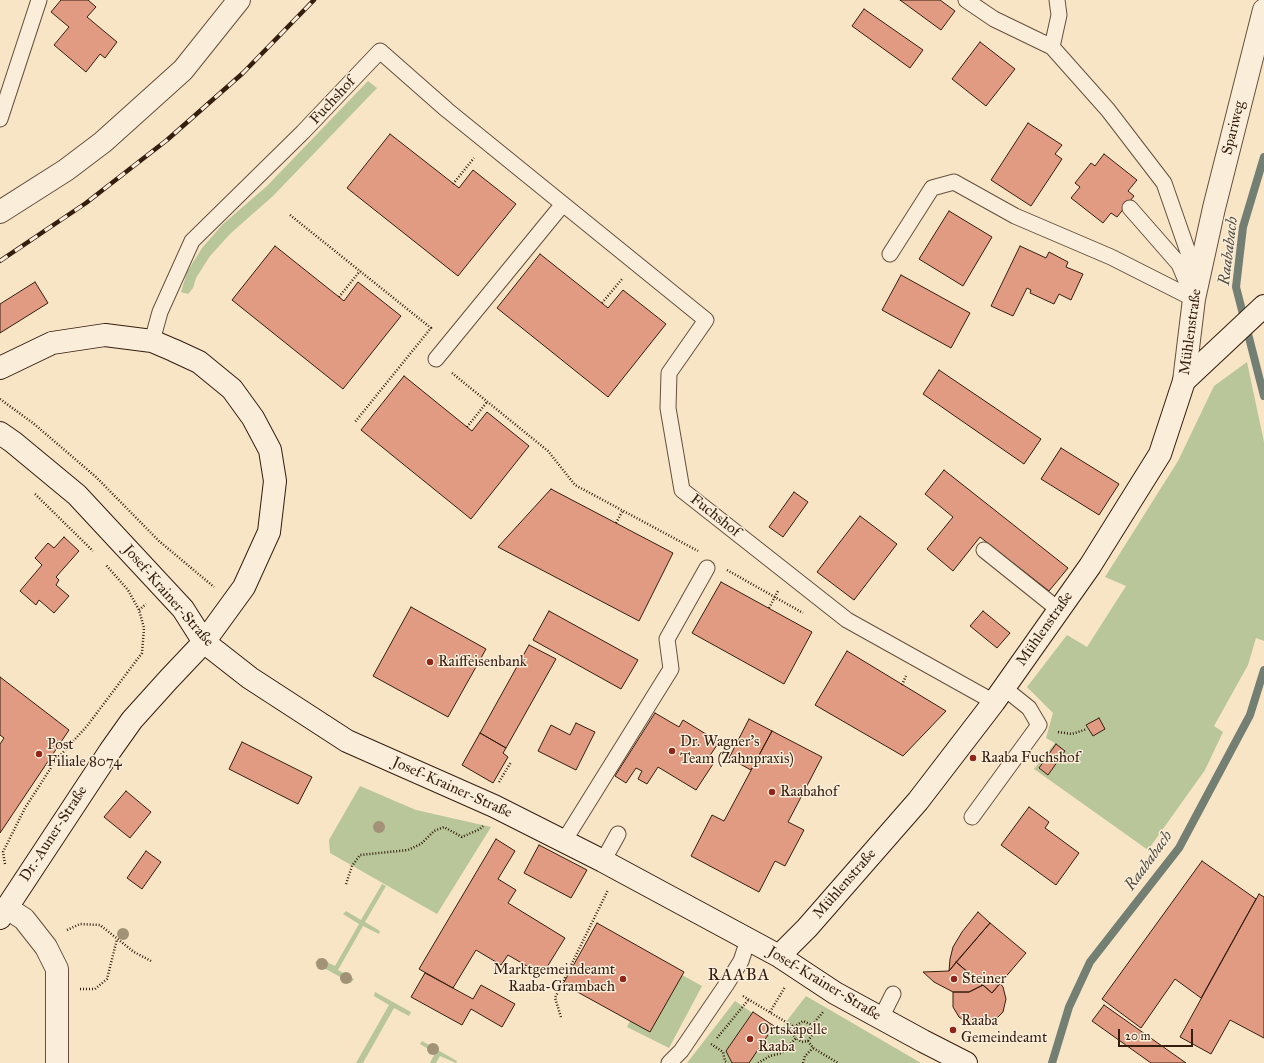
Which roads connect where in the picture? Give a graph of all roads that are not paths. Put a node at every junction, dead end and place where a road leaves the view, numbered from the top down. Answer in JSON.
{"nodes":[{"id":1,"x":38,"y":0,"type":"edge"},
{"id":2,"x":966,"y":0,"type":"edge"},
{"id":3,"x":1057,"y":0,"type":"edge"},
{"id":4,"x":236,"y":1,"type":"edge"},
{"id":5,"x":1264,"y":10,"type":"edge"},
{"id":6,"x":1052,"y":47,"type":"junction"},
{"id":7,"x":0,"y":119,"type":"edge"},
{"id":8,"x":563,"y":204,"type":"junction"},
{"id":9,"x":1130,"y":208,"type":"dead end"},
{"id":10,"x":0,"y":212,"type":"edge"},
{"id":11,"x":1205,"y":247,"type":"joint"},
{"id":12,"x":890,"y":254,"type":"dead end"},
{"id":13,"x":1194,"y":299,"type":"junction"},
{"id":14,"x":1264,"y":306,"type":"edge"},
{"id":15,"x":152,"y":341,"type":"junction"},
{"id":16,"x":436,"y":360,"type":"road end"},
{"id":17,"x":0,"y":368,"type":"edge"},
{"id":18,"x":1184,"y":381,"type":"junction"},
{"id":19,"x":0,"y":433,"type":"edge"},
{"id":20,"x":984,"y":550,"type":"dead end"},
{"id":21,"x":707,"y":568,"type":"dead end"},
{"id":22,"x":1059,"y":610,"type":"junction"},
{"id":23,"x":204,"y":642,"type":"junction"},
{"id":24,"x":999,"y":695,"type":"junction"},
{"id":25,"x":972,"y":817,"type":"dead end"},
{"id":26,"x":618,"y":834,"type":"dead end"},
{"id":27,"x":564,"y":841,"type":"junction"},
{"id":28,"x":611,"y":866,"type":"junction"},
{"id":29,"x":3,"y":913,"type":"edge"},
{"id":30,"x":748,"y":940,"type":"junction"},
{"id":31,"x":779,"y":956,"type":"junction"},
{"id":32,"x":893,"y":994,"type":"dead end"},
{"id":33,"x":881,"y":1018,"type":"junction"},
{"id":34,"x":59,"y":1062,"type":"edge"},
{"id":35,"x":669,"y":1063,"type":"edge"},
{"id":36,"x":966,"y":1063,"type":"edge"}],
"edges":[{"from":1,"to":7,"type":"lane"},
{"from":2,"to":6,"type":"lane"},
{"from":3,"to":6,"type":"lane"},
{"from":4,"to":10,"type":"street"},
{"from":5,"to":11,"type":"street","name":"Spariweg"},
{"from":6,"to":13,"type":"lane"},
{"from":8,"to":15,"type":"lane","name":"Fuchshof"},
{"from":8,"to":16,"type":"lane"},
{"from":8,"to":24,"type":"lane","name":"Fuchshof"},
{"from":9,"to":13,"type":"lane"},
{"from":11,"to":13,"type":"street","name":"Mühlenstraße"},
{"from":12,"to":13,"type":"lane"},
{"from":13,"to":18,"type":"street","name":"Mühlenstraße"},
{"from":14,"to":18,"type":"street"},
{"from":15,"to":17,"type":"street","name":"Dr.-Auner-Straße"},
{"from":15,"to":23,"type":"street","name":"Dr.-Auner-Straße"},
{"from":18,"to":22,"type":"street","name":"Mühlenstraße"},
{"from":19,"to":23,"type":"street","name":"Josef-Krainer-Straße"},
{"from":20,"to":22,"type":"lane"},
{"from":21,"to":27,"type":"lane"},
{"from":22,"to":24,"type":"street","name":"Mühlenstraße"},
{"from":23,"to":27,"type":"street","name":"Josef-Krainer-Straße"},
{"from":23,"to":29,"type":"street","name":"Dr.-Auner-Straße"},
{"from":24,"to":25,"type":"lane"},
{"from":24,"to":31,"type":"street","name":"Mühlenstraße"},
{"from":26,"to":28,"type":"lane"},
{"from":27,"to":28,"type":"street","name":"Josef-Krainer-Straße"},
{"from":28,"to":30,"type":"street","name":"Josef-Krainer-Straße"},
{"from":29,"to":34,"type":"street"},
{"from":30,"to":31,"type":"street","name":"Josef-Krainer-Straße"},
{"from":30,"to":35,"type":"lane"},
{"from":31,"to":33,"type":"street","name":"Josef-Krainer-Straße"},
{"from":32,"to":33,"type":"lane"},
{"from":33,"to":36,"type":"street","name":"Josef-Krainer-Straße"}]}
